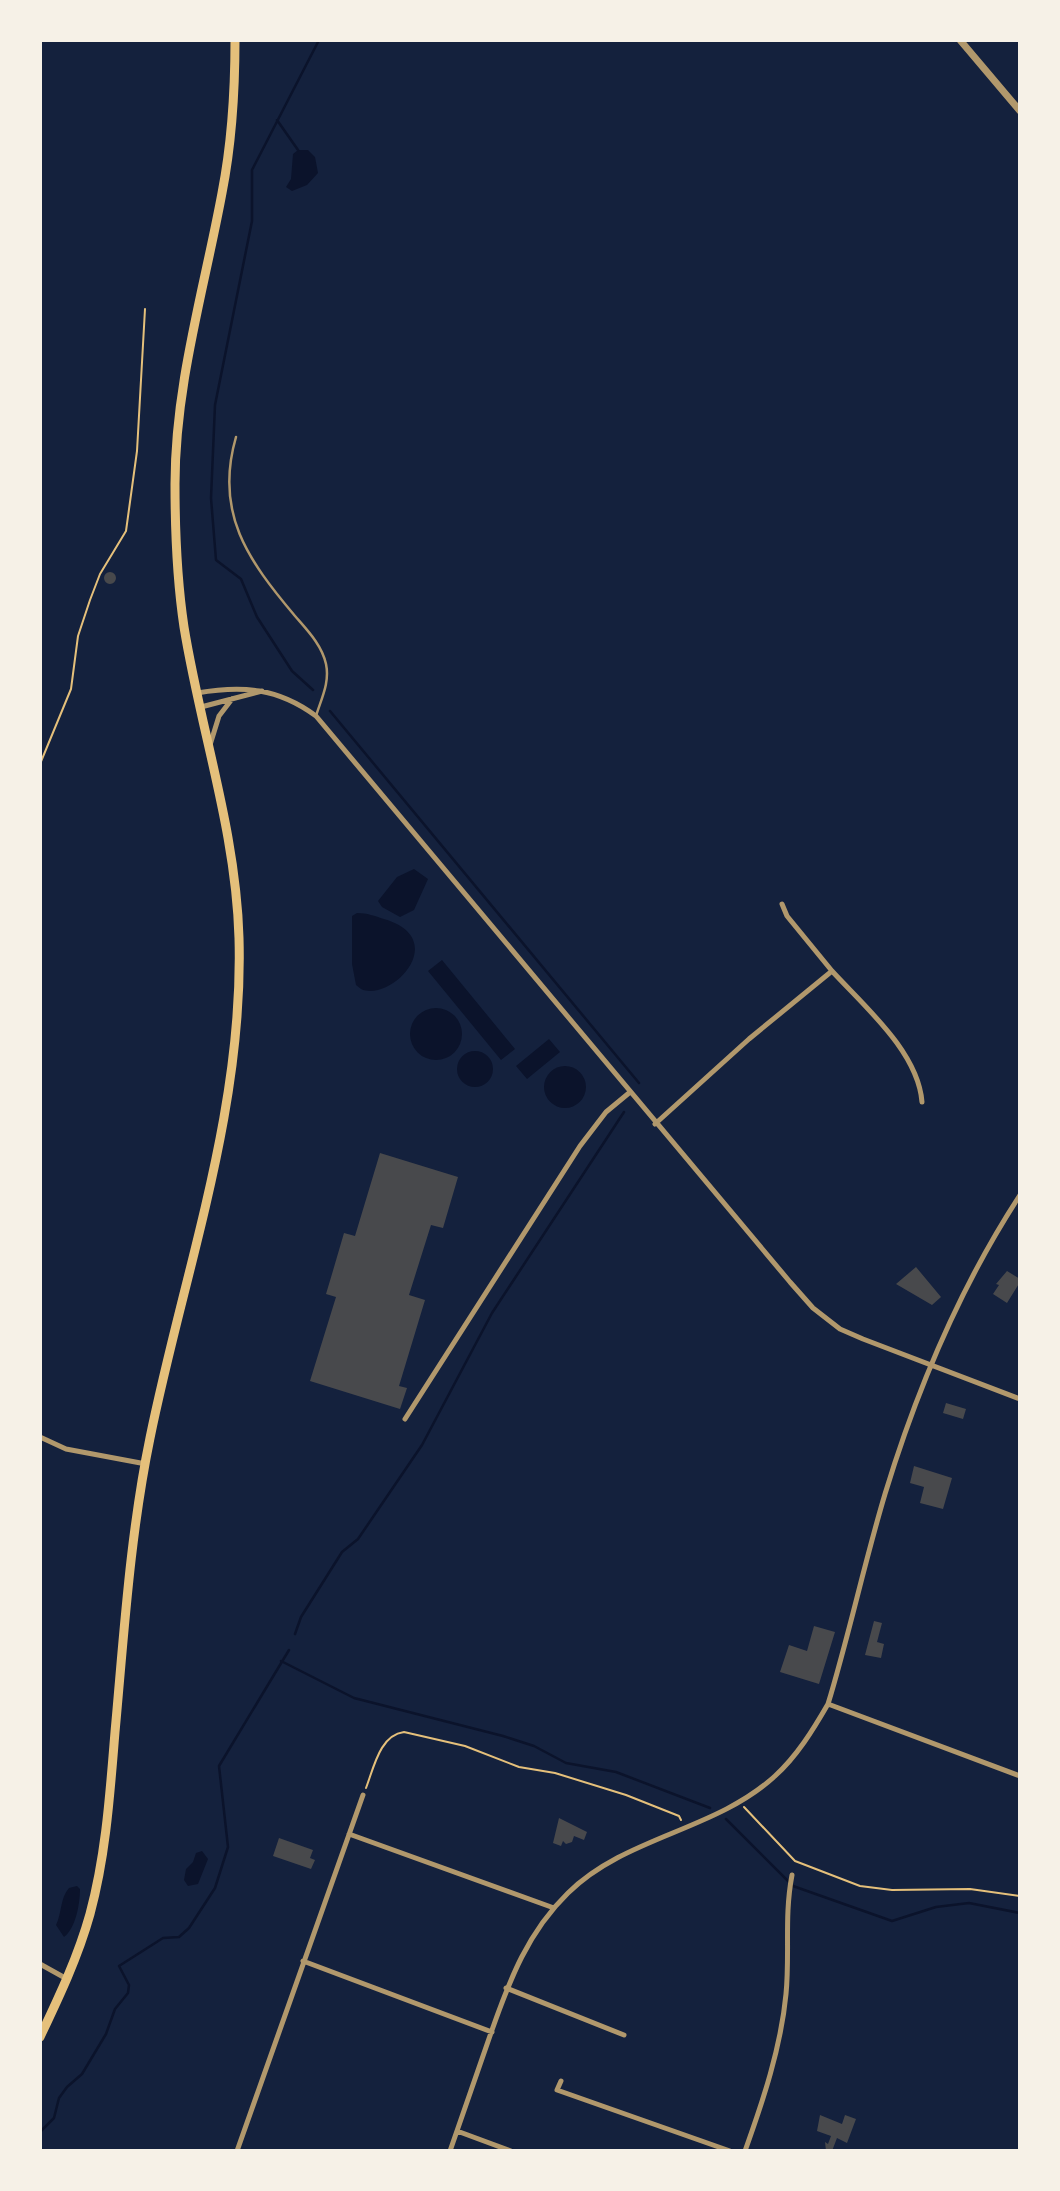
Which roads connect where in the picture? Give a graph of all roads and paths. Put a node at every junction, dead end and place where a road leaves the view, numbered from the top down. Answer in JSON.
{"nodes":[{"id":1,"x":235,"y":40,"type":"edge"},
{"id":2,"x":960,"y":40,"type":"edge"},
{"id":3,"x":1020,"y":111,"type":"edge"},
{"id":4,"x":145,"y":309,"type":"dead end"},
{"id":5,"x":236,"y":437,"type":"dead end"},
{"id":6,"x":269,"y":691,"type":"junction"},
{"id":7,"x":197,"y":693,"type":"junction"},
{"id":8,"x":232,"y":699,"type":"junction"},
{"id":9,"x":201,"y":707,"type":"junction"},
{"id":10,"x":316,"y":716,"type":"junction"},
{"id":11,"x":210,"y":745,"type":"junction"},
{"id":12,"x":40,"y":764,"type":"edge"},
{"id":13,"x":782,"y":904,"type":"dead end"},
{"id":14,"x":832,"y":971,"type":"junction"},
{"id":15,"x":629,"y":1093,"type":"junction"},
{"id":16,"x":922,"y":1102,"type":"dead end"},
{"id":17,"x":655,"y":1124,"type":"junction"},
{"id":18,"x":1020,"y":1195,"type":"edge"},
{"id":19,"x":930,"y":1367,"type":"junction"},
{"id":20,"x":1020,"y":1399,"type":"edge"},
{"id":21,"x":405,"y":1419,"type":"dead end"},
{"id":22,"x":40,"y":1437,"type":"edge"},
{"id":23,"x":146,"y":1464,"type":"junction"},
{"id":24,"x":828,"y":1704,"type":"junction"},
{"id":25,"x":1020,"y":1776,"type":"edge"},
{"id":26,"x":363,"y":1795,"type":"joint"},
{"id":27,"x":739,"y":1801,"type":"junction"},
{"id":28,"x":686,"y":1827,"type":"junction"},
{"id":29,"x":349,"y":1834,"type":"junction"},
{"id":30,"x":792,"y":1875,"type":"dead end"},
{"id":31,"x":1020,"y":1896,"type":"edge"},
{"id":32,"x":554,"y":1908,"type":"junction"},
{"id":33,"x":303,"y":1961,"type":"junction"},
{"id":34,"x":40,"y":1964,"type":"edge"},
{"id":35,"x":67,"y":1979,"type":"junction"},
{"id":36,"x":506,"y":1988,"type":"junction"},
{"id":37,"x":492,"y":2032,"type":"junction"},
{"id":38,"x":624,"y":2035,"type":"dead end"},
{"id":39,"x":40,"y":2037,"type":"edge"},
{"id":40,"x":561,"y":2081,"type":"dead end"},
{"id":41,"x":457,"y":2131,"type":"junction"},
{"id":42,"x":237,"y":2151,"type":"edge"},
{"id":43,"x":450,"y":2151,"type":"edge"},
{"id":44,"x":511,"y":2151,"type":"edge"},
{"id":45,"x":730,"y":2151,"type":"edge"},
{"id":46,"x":745,"y":2151,"type":"edge"}],
"edges":[{"from":1,"to":7,"type":"main road"},
{"from":2,"to":3,"type":"street"},
{"from":4,"to":12,"type":"path"},
{"from":5,"to":10,"type":"lane"},
{"from":6,"to":7,"type":"street"},
{"from":6,"to":8,"type":"street"},
{"from":6,"to":10,"type":"street"},
{"from":7,"to":9,"type":"main road"},
{"from":8,"to":9,"type":"street"},
{"from":8,"to":11,"type":"street"},
{"from":9,"to":11,"type":"main road"},
{"from":10,"to":15,"type":"street"},
{"from":11,"to":23,"type":"main road"},
{"from":13,"to":14,"type":"street"},
{"from":14,"to":16,"type":"street"},
{"from":14,"to":17,"type":"street"},
{"from":15,"to":17,"type":"street"},
{"from":15,"to":21,"type":"street"},
{"from":17,"to":19,"type":"street"},
{"from":18,"to":19,"type":"street"},
{"from":19,"to":20,"type":"street"},
{"from":19,"to":24,"type":"street"},
{"from":22,"to":23,"type":"street"},
{"from":23,"to":35,"type":"main road"},
{"from":24,"to":25,"type":"street"},
{"from":24,"to":27,"type":"street"},
{"from":26,"to":28,"type":"path"},
{"from":26,"to":29,"type":"street"},
{"from":27,"to":28,"type":"street"},
{"from":27,"to":31,"type":"path"},
{"from":28,"to":32,"type":"street"},
{"from":29,"to":32,"type":"street"},
{"from":29,"to":33,"type":"street"},
{"from":30,"to":46,"type":"street"},
{"from":32,"to":36,"type":"street"},
{"from":33,"to":37,"type":"street"},
{"from":33,"to":42,"type":"street"},
{"from":34,"to":35,"type":"street"},
{"from":35,"to":39,"type":"main road"},
{"from":36,"to":37,"type":"street"},
{"from":36,"to":38,"type":"street"},
{"from":37,"to":41,"type":"street"},
{"from":40,"to":45,"type":"street"},
{"from":41,"to":43,"type":"street"},
{"from":41,"to":44,"type":"street"}]}
